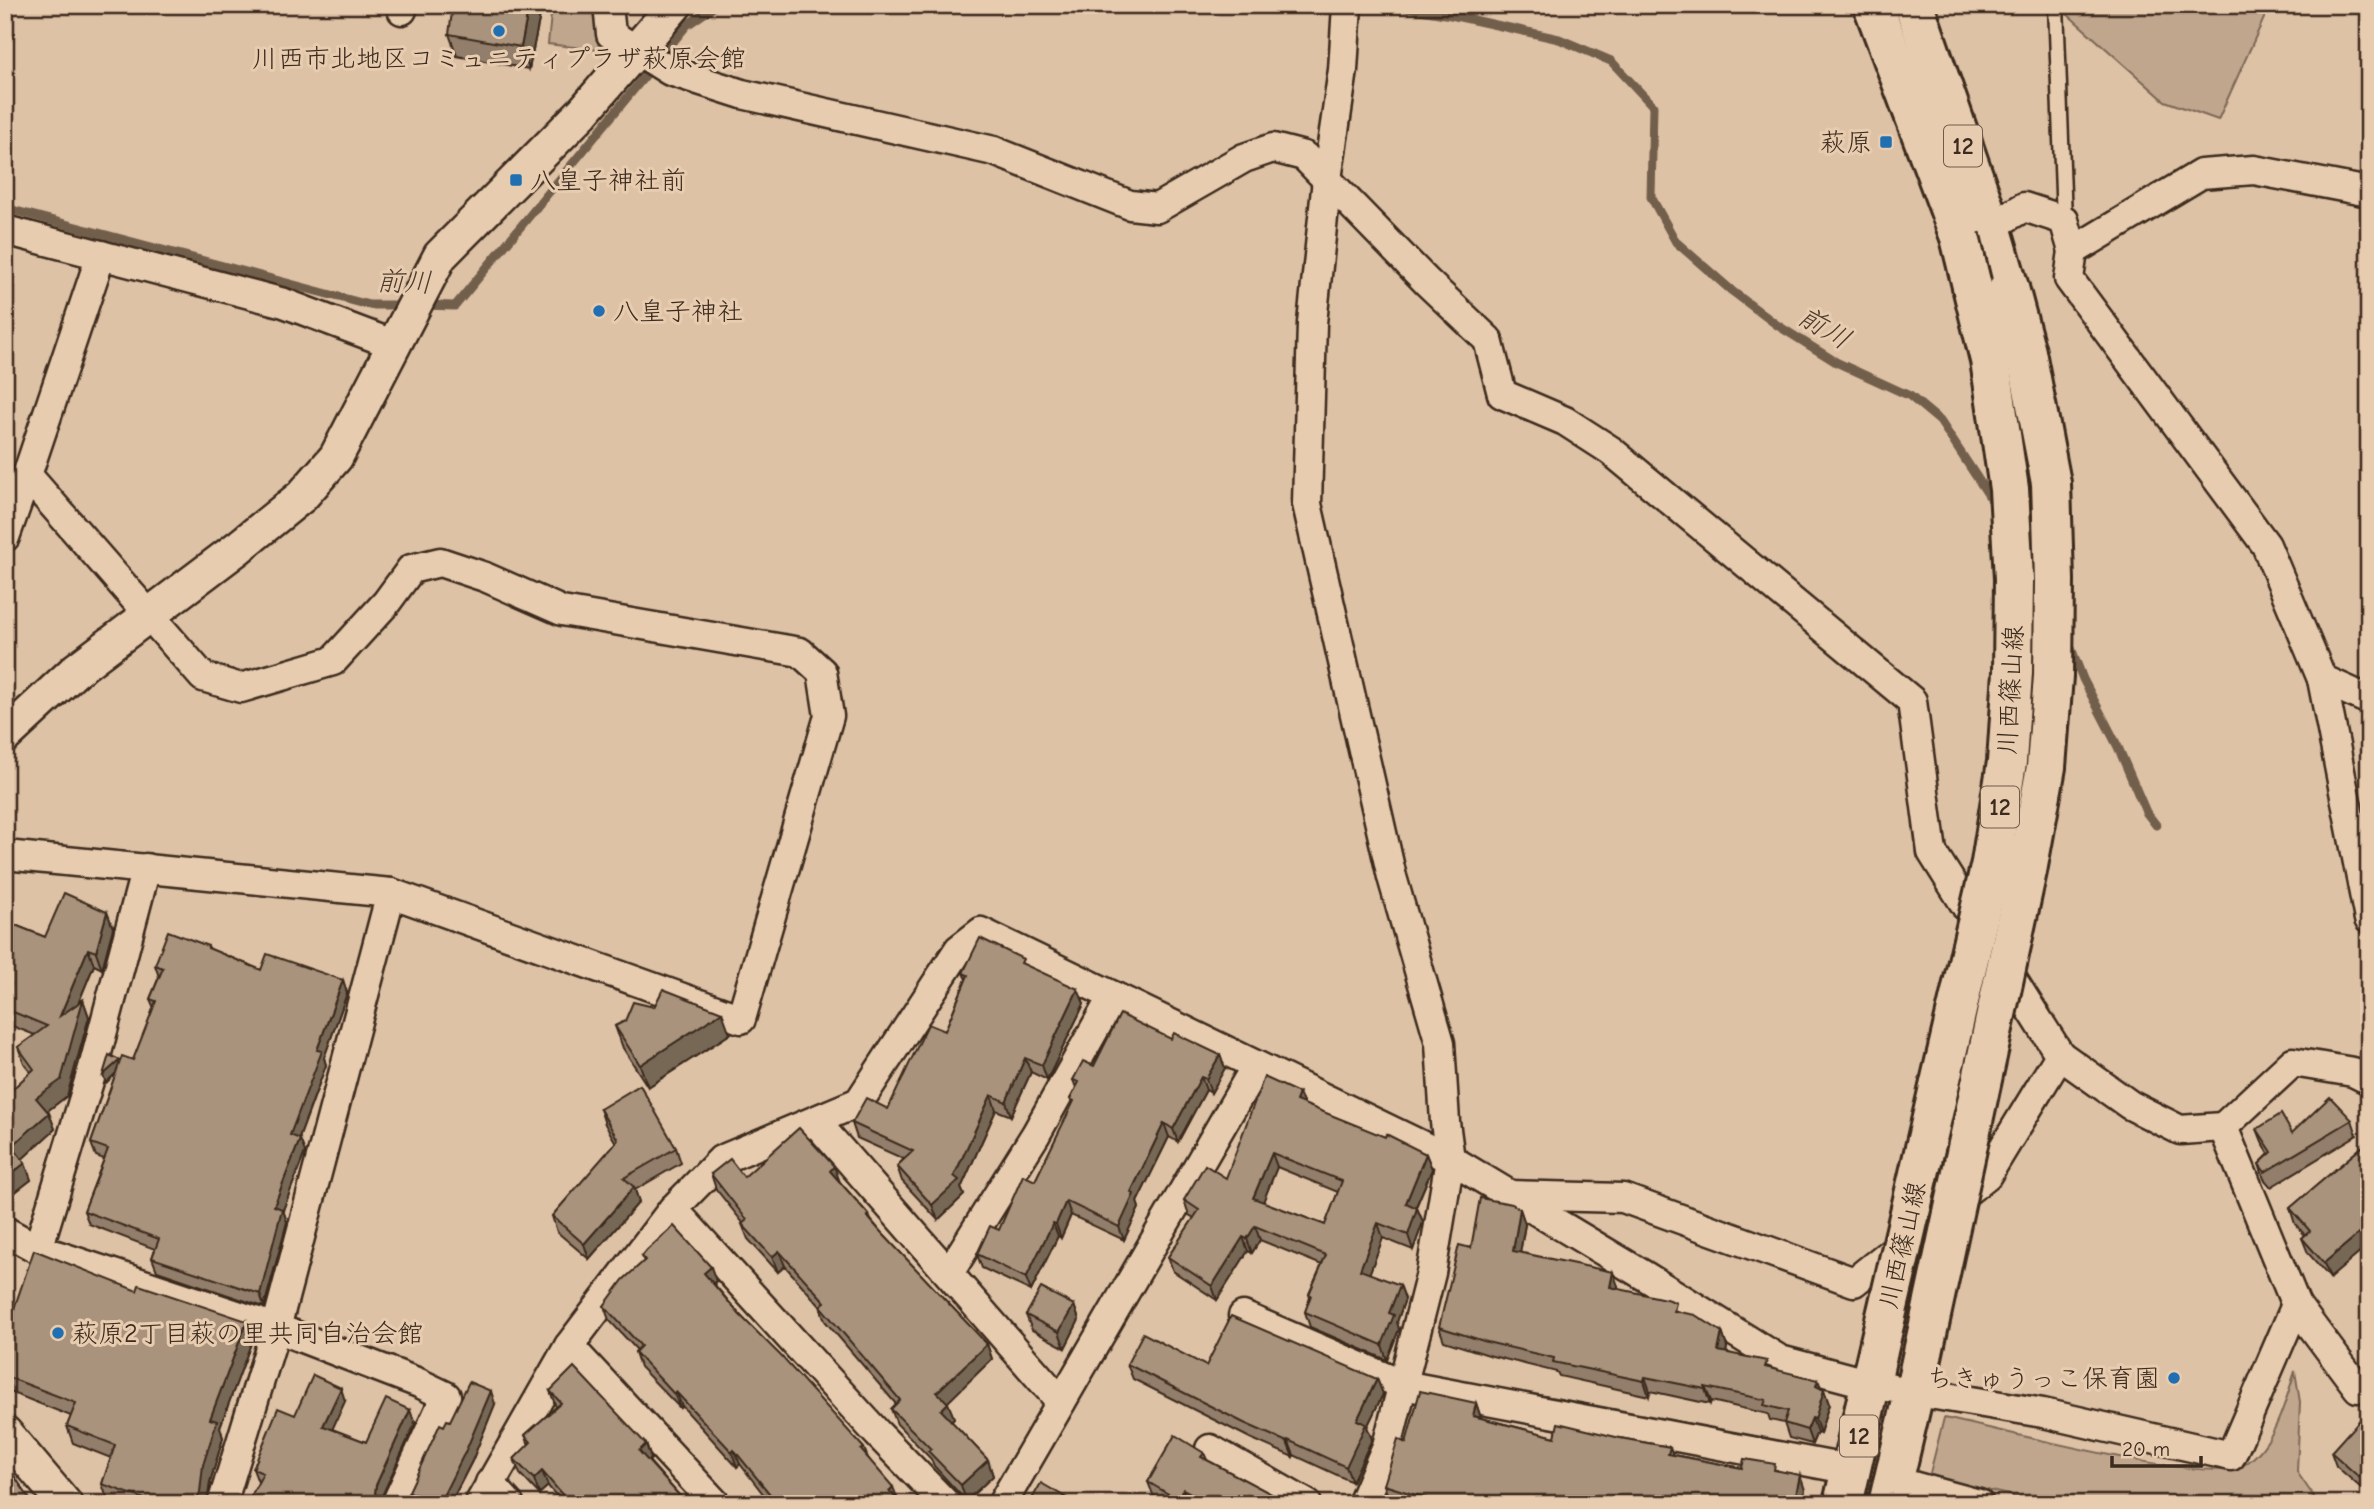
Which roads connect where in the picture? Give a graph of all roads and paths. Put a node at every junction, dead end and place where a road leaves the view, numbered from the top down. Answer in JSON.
{"nodes":[{"id":1,"x":608,"y":5,"type":"edge"},
{"id":2,"x":676,"y":5,"type":"edge"},
{"id":3,"x":1347,"y":5,"type":"edge"},
{"id":4,"x":1873,"y":5,"type":"edge"},
{"id":5,"x":1914,"y":5,"type":"edge"},
{"id":6,"x":2056,"y":5,"type":"edge"},
{"id":7,"x":636,"y":50,"type":"junction"},
{"id":8,"x":1327,"y":179,"type":"junction"},
{"id":9,"x":2369,"y":192,"type":"edge"},
{"id":10,"x":2064,"y":220,"type":"junction"},
{"id":11,"x":5,"y":230,"type":"edge"},
{"id":12,"x":1975,"y":232,"type":"junction"},
{"id":13,"x":2073,"y":251,"type":"junction"},
{"id":14,"x":101,"y":256,"type":"junction"},
{"id":15,"x":395,"y":345,"type":"junction"},
{"id":16,"x":27,"y":475,"type":"junction"},
{"id":17,"x":5,"y":537,"type":"edge"},
{"id":18,"x":149,"y":615,"type":"junction"},
{"id":19,"x":2322,"y":679,"type":"junction"},
{"id":20,"x":2369,"y":700,"type":"edge"},
{"id":21,"x":5,"y":736,"type":"edge"},
{"id":22,"x":5,"y":855,"type":"edge"},
{"id":23,"x":146,"y":869,"type":"junction"},
{"id":24,"x":391,"y":893,"type":"junction"},
{"id":25,"x":2369,"y":919,"type":"edge"},
{"id":26,"x":1113,"y":996,"type":"junction"},
{"id":27,"x":2060,"y":1055,"type":"junction"},
{"id":28,"x":1256,"y":1066,"type":"junction"},
{"id":29,"x":2369,"y":1080,"type":"edge"},
{"id":30,"x":815,"y":1121,"type":"junction"},
{"id":31,"x":2223,"y":1127,"type":"junction"},
{"id":32,"x":1450,"y":1159,"type":"junction"},
{"id":33,"x":1510,"y":1195,"type":"junction"},
{"id":34,"x":673,"y":1209,"type":"junction"},
{"id":35,"x":5,"y":1231,"type":"edge"},
{"id":36,"x":38,"y":1249,"type":"junction"},
{"id":37,"x":949,"y":1273,"type":"junction"},
{"id":38,"x":2296,"y":1305,"type":"junction"},
{"id":39,"x":1243,"y":1315,"type":"dead end"},
{"id":40,"x":276,"y":1328,"type":"junction"},
{"id":41,"x":569,"y":1346,"type":"junction"},
{"id":42,"x":1872,"y":1376,"type":"junction"},
{"id":43,"x":1403,"y":1385,"type":"junction"},
{"id":44,"x":1916,"y":1387,"type":"junction"},
{"id":45,"x":2365,"y":1388,"type":"edge"},
{"id":46,"x":1061,"y":1402,"type":"junction"},
{"id":47,"x":5,"y":1433,"type":"edge"},
{"id":48,"x":1210,"y":1449,"type":"dead end"},
{"id":49,"x":1848,"y":1487,"type":"edge"},
{"id":50,"x":1891,"y":1492,"type":"edge"},
{"id":51,"x":484,"y":1494,"type":"edge"},
{"id":52,"x":65,"y":1504,"type":"edge"},
{"id":53,"x":222,"y":1504,"type":"edge"},
{"id":54,"x":396,"y":1504,"type":"edge"},
{"id":55,"x":509,"y":1504,"type":"edge"},
{"id":56,"x":716,"y":1504,"type":"edge"},
{"id":57,"x":946,"y":1504,"type":"edge"},
{"id":58,"x":1002,"y":1504,"type":"edge"},
{"id":59,"x":1307,"y":1504,"type":"edge"},
{"id":60,"x":1362,"y":1504,"type":"edge"},
{"id":61,"x":1979,"y":1504,"type":"edge"}],
"edges":[{"from":1,"to":7,"type":"street"},
{"from":2,"to":7,"type":"street"},
{"from":3,"to":8,"type":"street"},
{"from":4,"to":12,"type":"main road","name":"川西篠山線","number":"12"},
{"from":5,"to":12,"type":"main road","name":"川西篠山線","number":"12"},
{"from":6,"to":10,"type":"lane"},
{"from":7,"to":8,"type":"street"},
{"from":7,"to":15,"type":"street"},
{"from":8,"to":27,"type":"street"},
{"from":8,"to":32,"type":"street"},
{"from":9,"to":13,"type":"street"},
{"from":10,"to":12,"type":"street"},
{"from":10,"to":13,"type":"street"},
{"from":11,"to":14,"type":"street"},
{"from":12,"to":42,"type":"main road","name":"川西篠山線","number":"12","bridge":true},
{"from":12,"to":44,"type":"main road","name":"川西篠山線","number":"12","bridge":true},
{"from":13,"to":19,"type":"street"},
{"from":14,"to":15,"type":"street"},
{"from":14,"to":16,"type":"street"},
{"from":15,"to":18,"type":"street"},
{"from":16,"to":17,"type":"street"},
{"from":16,"to":18,"type":"street"},
{"from":18,"to":21,"type":"street"},
{"from":18,"to":24,"type":"street"},
{"from":19,"to":20,"type":"street"},
{"from":19,"to":25,"type":"street"},
{"from":22,"to":23,"type":"street"},
{"from":23,"to":24,"type":"street"},
{"from":23,"to":36,"type":"street"},
{"from":24,"to":40,"type":"street"},
{"from":26,"to":28,"type":"street"},
{"from":26,"to":30,"type":"street"},
{"from":26,"to":37,"type":"street"},
{"from":27,"to":31,"type":"street"},
{"from":27,"to":33,"type":"street"},
{"from":28,"to":32,"type":"street"},
{"from":28,"to":46,"type":"street"},
{"from":29,"to":31,"type":"street"},
{"from":30,"to":34,"type":"street"},
{"from":30,"to":37,"type":"street"},
{"from":31,"to":38,"type":"street"},
{"from":32,"to":33,"type":"street"},
{"from":32,"to":43,"type":"street"},
{"from":33,"to":42,"type":"street"},
{"from":34,"to":41,"type":"street"},
{"from":34,"to":57,"type":"street"},
{"from":35,"to":36,"type":"street"},
{"from":36,"to":40,"type":"street"},
{"from":37,"to":46,"type":"street"},
{"from":38,"to":44,"type":"street"},
{"from":38,"to":45,"type":"street"},
{"from":39,"to":43,"type":"street"},
{"from":40,"to":53,"type":"street"},
{"from":40,"to":54,"type":"street"},
{"from":41,"to":51,"type":"street"},
{"from":41,"to":56,"type":"street"},
{"from":42,"to":44,"type":"street"},
{"from":42,"to":49,"type":"main road","name":"川西篠山線","number":"12"},
{"from":43,"to":49,"type":"street"},
{"from":43,"to":60,"type":"street"},
{"from":44,"to":50,"type":"main road","name":"川西篠山線","number":"12"},
{"from":46,"to":58,"type":"street"},
{"from":47,"to":52,"type":"street"},
{"from":48,"to":59,"type":"street"},
{"from":50,"to":61,"type":"street"},
{"from":51,"to":55,"type":"street"}]}
